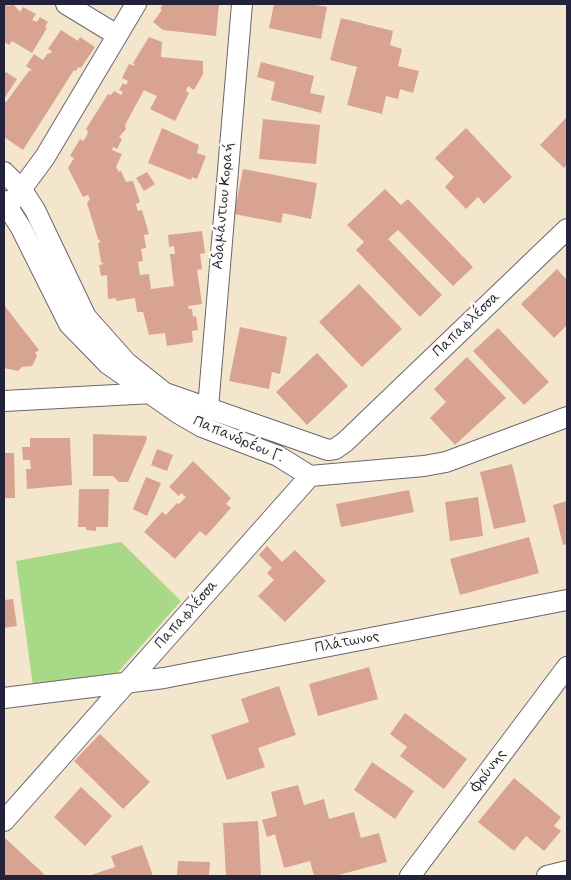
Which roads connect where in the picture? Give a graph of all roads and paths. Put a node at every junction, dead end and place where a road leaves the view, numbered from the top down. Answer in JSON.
{"nodes":[{"id":1,"x":66,"y":4,"type":"edge"},
{"id":2,"x":136,"y":4,"type":"edge"},
{"id":3,"x":242,"y":4,"type":"edge"},
{"id":4,"x":117,"y":35,"type":"junction"},
{"id":5,"x":4,"y":172,"type":"edge"},
{"id":6,"x":22,"y":190,"type":"junction"},
{"id":7,"x":6,"y":203,"type":"edge"},
{"id":8,"x":567,"y":229,"type":"edge"},
{"id":9,"x":157,"y":393,"type":"junction"},
{"id":10,"x":4,"y":401,"type":"edge"},
{"id":11,"x":208,"y":408,"type":"junction"},
{"id":12,"x":567,"y":417,"type":"edge"},
{"id":13,"x":297,"y":439,"type":"junction"},
{"id":14,"x":345,"y":442,"type":"junction"},
{"id":15,"x":364,"y":470,"type":"junction"},
{"id":16,"x":310,"y":476,"type":"junction"},
{"id":17,"x":567,"y":600,"type":"edge"},
{"id":18,"x":567,"y":667,"type":"edge"},
{"id":19,"x":126,"y":683,"type":"junction"},
{"id":20,"x":4,"y":698,"type":"edge"},
{"id":21,"x":4,"y":821,"type":"edge"},
{"id":22,"x":567,"y":871,"type":"edge"},
{"id":23,"x":410,"y":876,"type":"edge"},
{"id":24,"x":547,"y":876,"type":"edge"}],
"edges":[{"from":1,"to":4,"type":"street"},
{"from":2,"to":4,"type":"street"},
{"from":3,"to":11,"type":"street","name":"Αδαμάντιου Κοραή"},
{"from":4,"to":6,"type":"street"},
{"from":5,"to":6,"type":"street","name":"Παπανδρέου Γ."},
{"from":6,"to":7,"type":"street"},
{"from":6,"to":9,"type":"street","name":"Παπανδρέου Γ."},
{"from":7,"to":9,"type":"street","name":"Παπανδρέου Γ."},
{"from":8,"to":14,"type":"street","name":"Παπαφλέσσα"},
{"from":9,"to":10,"type":"street"},
{"from":9,"to":11,"type":"street","name":"Παπανδρέου Γ."},
{"from":9,"to":16,"type":"street","name":"Παπανδρέου Γ."},
{"from":11,"to":13,"type":"street","name":"Παπανδρέου Γ."},
{"from":12,"to":15,"type":"street"},
{"from":13,"to":14,"type":"street","name":"Παπαφλέσσα"},
{"from":13,"to":16,"type":"street"},
{"from":14,"to":15,"type":"street"},
{"from":15,"to":16,"type":"street"},
{"from":16,"to":19,"type":"street","name":"Παπαφλέσσα"},
{"from":17,"to":19,"type":"street","name":"Πλάτωνος"},
{"from":18,"to":23,"type":"street","name":"Φρύνης"},
{"from":19,"to":20,"type":"street","name":"Πλάτωνος"},
{"from":19,"to":21,"type":"street","name":"Παπαφλέσσα"},
{"from":22,"to":24,"type":"street"}]}
